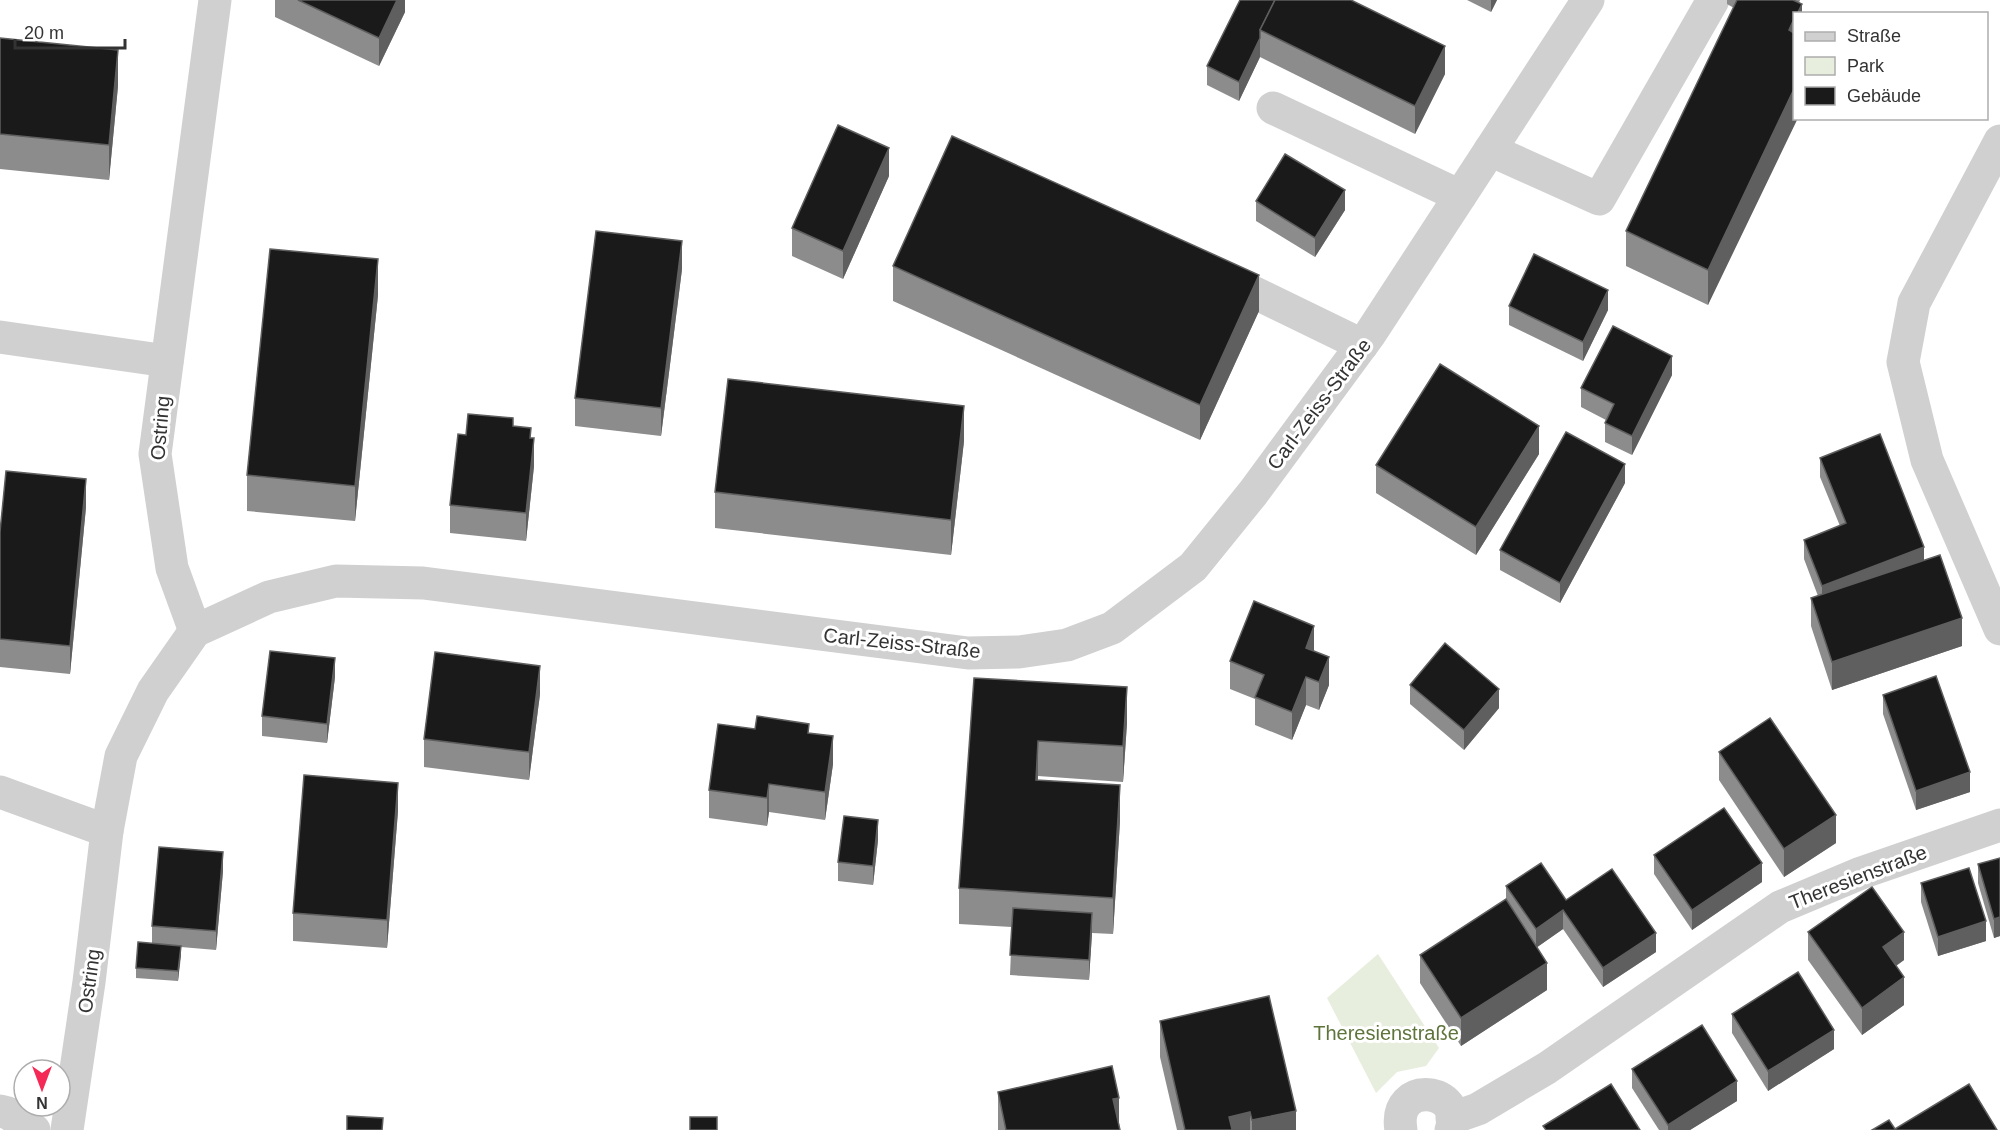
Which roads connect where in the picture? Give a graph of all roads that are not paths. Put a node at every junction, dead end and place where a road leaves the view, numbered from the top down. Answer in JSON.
{"nodes":[{"id":1,"x":215,"y":0,"type":"edge"},
{"id":2,"x":1588,"y":0,"type":"edge"},
{"id":3,"x":1713,"y":0,"type":"edge"},
{"id":4,"x":1274,"y":108,"type":"dead end"},
{"id":5,"x":2000,"y":141,"type":"edge"},
{"id":6,"x":1490,"y":150,"type":"junction"},
{"id":7,"x":1460,"y":196,"type":"junction"},
{"id":8,"x":1193,"y":263,"type":"edge"},
{"id":9,"x":0,"y":337,"type":"edge"},
{"id":10,"x":1362,"y":345,"type":"junction"},
{"id":11,"x":167,"y":361,"type":"junction"},
{"id":12,"x":2000,"y":629,"type":"edge"},
{"id":13,"x":195,"y":631,"type":"junction"},
{"id":14,"x":0,"y":792,"type":"edge"},
{"id":15,"x":2000,"y":825,"type":"edge"},
{"id":16,"x":107,"y":831,"type":"junction"},
{"id":17,"x":0,"y":1111,"type":"edge"},
{"id":18,"x":1452,"y":1124,"type":"edge"},
{"id":19,"x":33,"y":1130,"type":"edge"},
{"id":20,"x":67,"y":1130,"type":"edge"},
{"id":21,"x":1401,"y":1130,"type":"edge"}],
"edges":[{"from":1,"to":11,"type":"street","name":"Ostring"},
{"from":2,"to":6,"type":"street","name":"Carl-Zeiss-Straße"},
{"from":3,"to":6,"type":"street"},
{"from":4,"to":7,"type":"street"},
{"from":5,"to":12,"type":"street"},
{"from":6,"to":7,"type":"street","name":"Carl-Zeiss-Straße"},
{"from":7,"to":10,"type":"street","name":"Carl-Zeiss-Straße"},
{"from":8,"to":10,"type":"street"},
{"from":9,"to":11,"type":"street"},
{"from":10,"to":13,"type":"street","name":"Carl-Zeiss-Straße"},
{"from":11,"to":13,"type":"street","name":"Ostring"},
{"from":13,"to":16,"type":"street","name":"Ostring"},
{"from":14,"to":16,"type":"street"},
{"from":15,"to":18,"type":"street","name":"Theresienstraße"},
{"from":16,"to":20,"type":"street","name":"Ostring"},
{"from":17,"to":19,"type":"street"},
{"from":18,"to":21,"type":"street","name":"Theresienstraße"}]}
